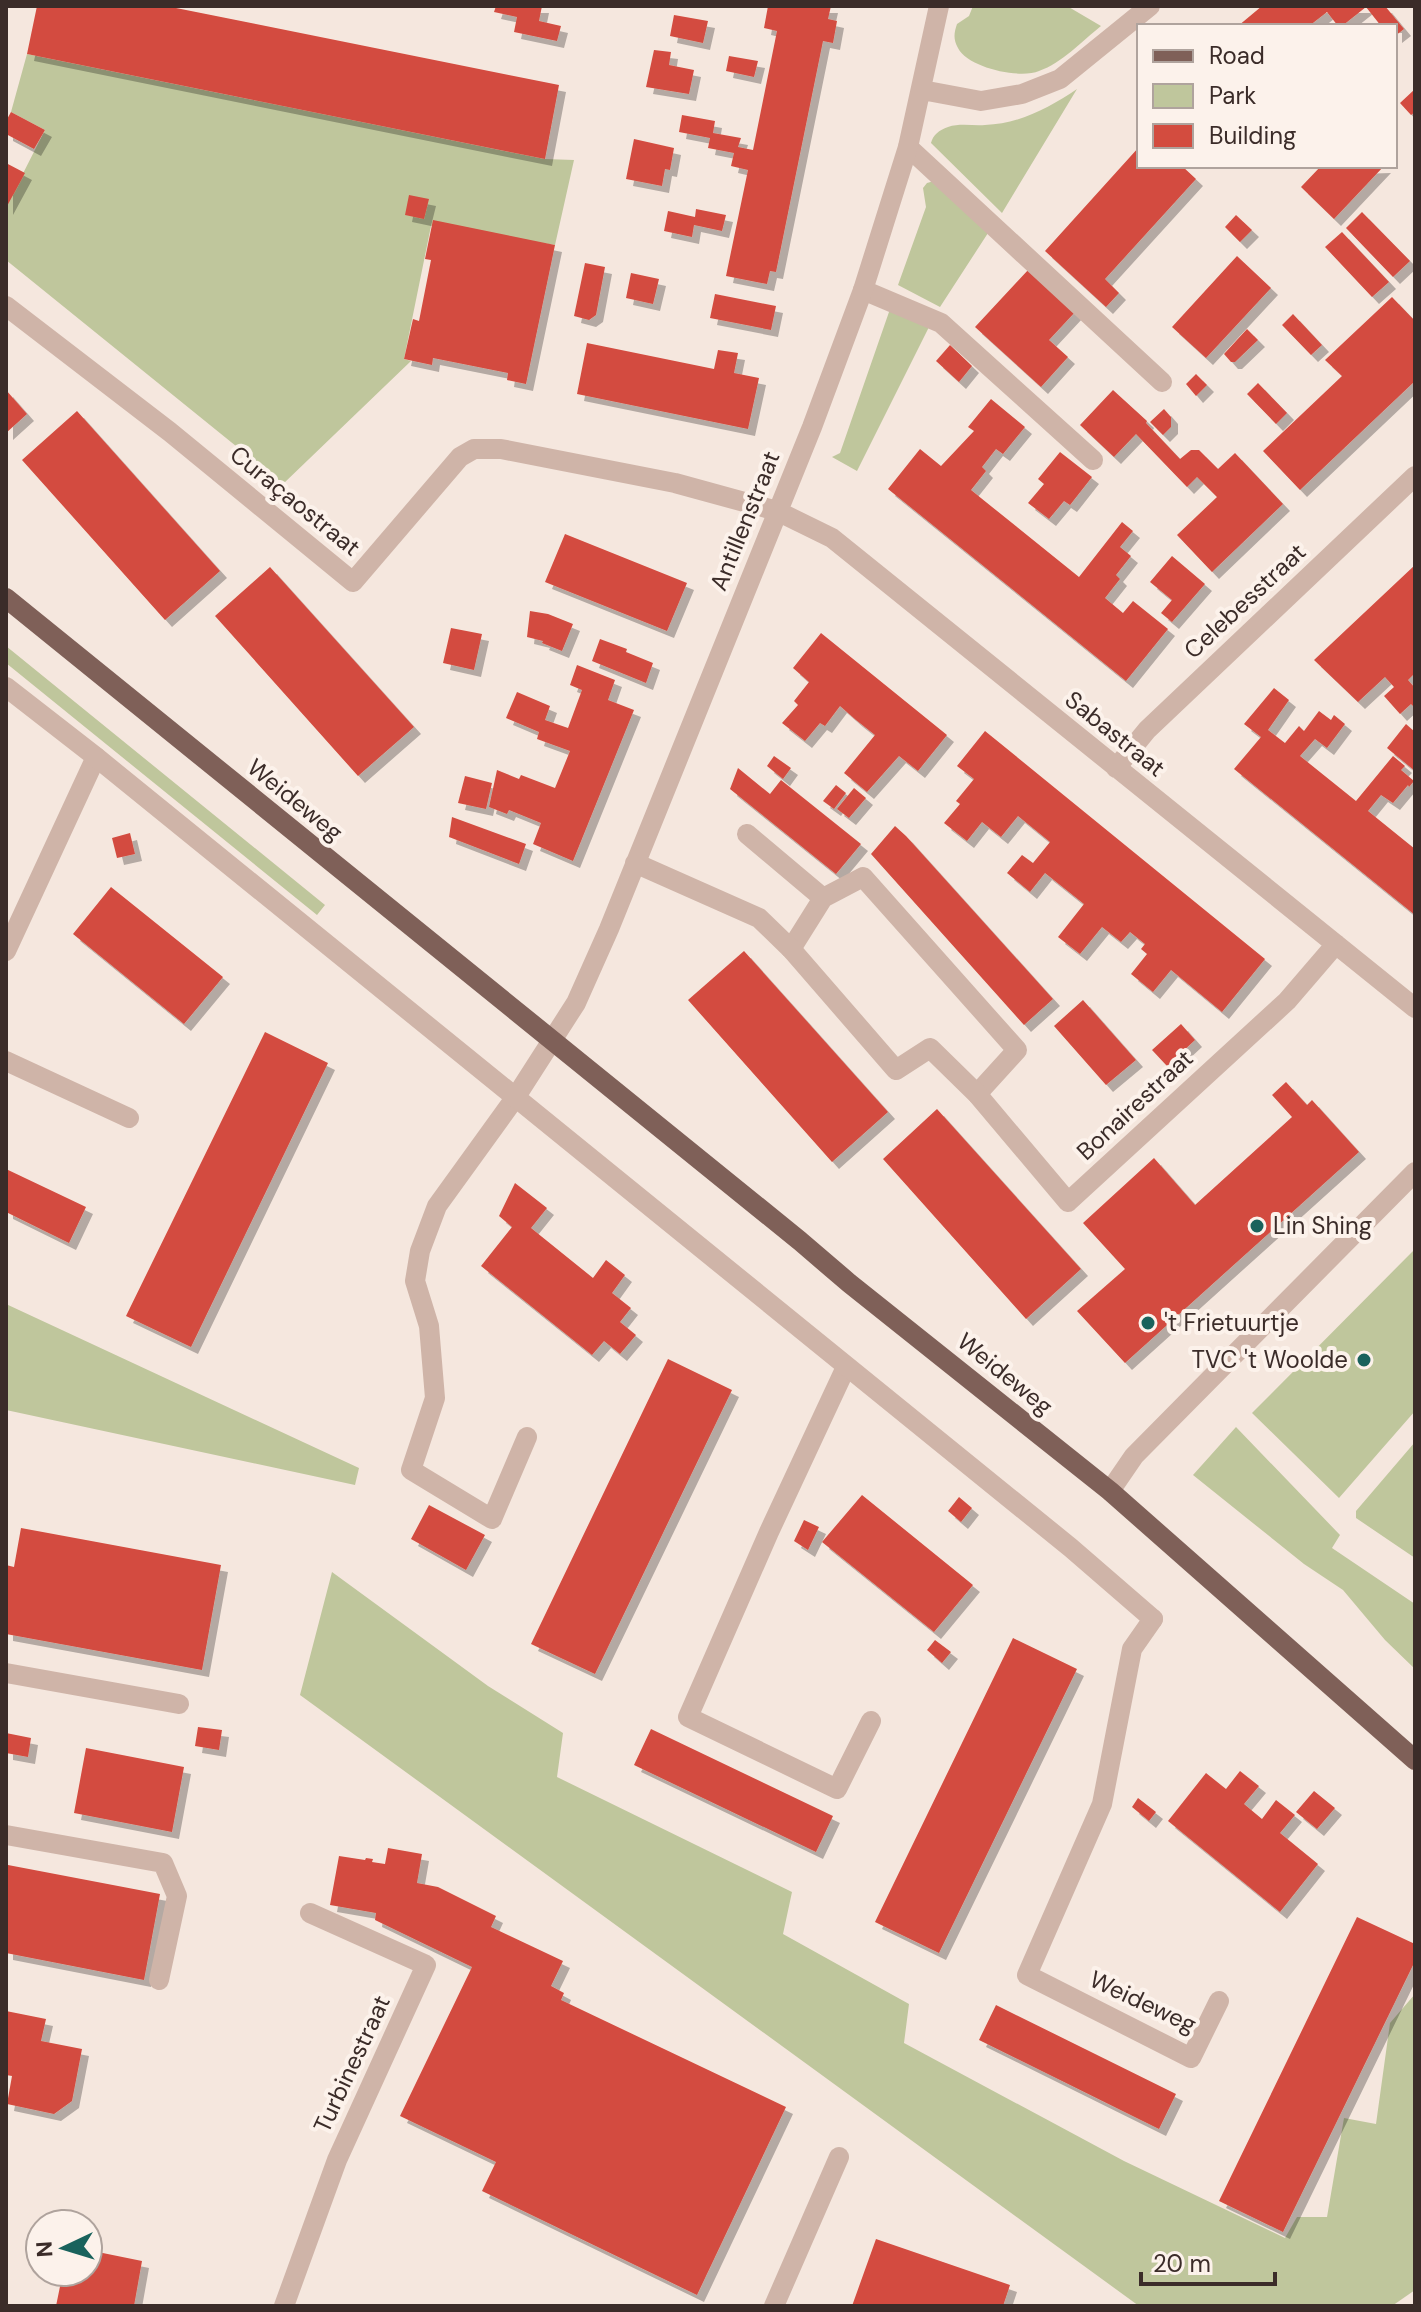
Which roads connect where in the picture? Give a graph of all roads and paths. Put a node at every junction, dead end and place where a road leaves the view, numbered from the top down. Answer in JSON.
{"nodes":[{"id":1,"x":939,"y":6,"type":"edge"},
{"id":2,"x":1150,"y":6,"type":"edge"},
{"id":3,"x":922,"y":90,"type":"junction"},
{"id":4,"x":908,"y":147,"type":"junction"},
{"id":5,"x":863,"y":290,"type":"junction"},
{"id":6,"x":6,"y":306,"type":"edge"},
{"id":7,"x":1162,"y":382,"type":"dead end"},
{"id":8,"x":1093,"y":460,"type":"dead end"},
{"id":9,"x":1415,"y":476,"type":"edge"},
{"id":10,"x":777,"y":511,"type":"junction"},
{"id":11,"x":6,"y":598,"type":"edge"},
{"id":12,"x":6,"y":687,"type":"edge"},
{"id":13,"x":96,"y":757,"type":"junction"},
{"id":14,"x":1116,"y":768,"type":"junction"},
{"id":15,"x":747,"y":834,"type":"dead end"},
{"id":16,"x":635,"y":863,"type":"junction"},
{"id":17,"x":823,"y":898,"type":"junction"},
{"id":18,"x":1336,"y":944,"type":"junction"},
{"id":19,"x":791,"y":949,"type":"junction"},
{"id":20,"x":6,"y":951,"type":"edge"},
{"id":21,"x":1415,"y":1008,"type":"edge"},
{"id":22,"x":553,"y":1040,"type":"junction"},
{"id":23,"x":6,"y":1061,"type":"edge"},
{"id":24,"x":977,"y":1094,"type":"junction"},
{"id":25,"x":515,"y":1098,"type":"junction"},
{"id":26,"x":129,"y":1118,"type":"dead end"},
{"id":27,"x":1415,"y":1172,"type":"edge"},
{"id":28,"x":846,"y":1367,"type":"junction"},
{"id":29,"x":527,"y":1437,"type":"dead end"},
{"id":30,"x":1110,"y":1491,"type":"junction"},
{"id":31,"x":6,"y":1673,"type":"edge"},
{"id":32,"x":179,"y":1704,"type":"dead end"},
{"id":33,"x":871,"y":1721,"type":"dead end"},
{"id":34,"x":1415,"y":1760,"type":"edge"},
{"id":35,"x":6,"y":1835,"type":"edge"},
{"id":36,"x":310,"y":1913,"type":"dead end"},
{"id":37,"x":159,"y":1980,"type":"dead end"},
{"id":38,"x":1219,"y":2001,"type":"dead end"},
{"id":39,"x":839,"y":2157,"type":"dead end"},
{"id":40,"x":284,"y":2306,"type":"edge"},
{"id":41,"x":774,"y":2306,"type":"edge"}],
"edges":[{"from":1,"to":3,"type":"street","name":"Antillenstraat"},
{"from":2,"to":3,"type":"street"},
{"from":3,"to":4,"type":"street","name":"Antillenstraat"},
{"from":4,"to":5,"type":"street","name":"Antillenstraat"},
{"from":4,"to":7,"type":"street"},
{"from":5,"to":8,"type":"street"},
{"from":5,"to":10,"type":"street","name":"Antillenstraat"},
{"from":6,"to":10,"type":"street","name":"Curaçaostraat"},
{"from":9,"to":14,"type":"street","name":"Celebesstraat"},
{"from":10,"to":14,"type":"street","name":"Sabastraat"},
{"from":10,"to":16,"type":"street","name":"Antillenstraat"},
{"from":11,"to":22,"type":"main road","name":"Weideweg"},
{"from":12,"to":13,"type":"street","name":"Weideweg"},
{"from":13,"to":20,"type":"street"},
{"from":13,"to":25,"type":"street","name":"Weideweg"},
{"from":14,"to":18,"type":"street","name":"Sabastraat"},
{"from":15,"to":17,"type":"street"},
{"from":16,"to":19,"type":"street","name":"Bonairestraat"},
{"from":16,"to":22,"type":"street","name":"Antillenstraat"},
{"from":17,"to":19,"type":"street"},
{"from":17,"to":24,"type":"street"},
{"from":18,"to":21,"type":"street","name":"Sabastraat"},
{"from":18,"to":24,"type":"street","name":"Bonairestraat"},
{"from":19,"to":24,"type":"street","name":"Bonairestraat"},
{"from":22,"to":25,"type":"street"},
{"from":22,"to":30,"type":"main road","name":"Weideweg"},
{"from":23,"to":26,"type":"street"},
{"from":25,"to":28,"type":"street","name":"Weideweg"},
{"from":25,"to":29,"type":"street"},
{"from":27,"to":30,"type":"street"},
{"from":28,"to":33,"type":"street"},
{"from":28,"to":38,"type":"street","name":"Weideweg"},
{"from":30,"to":34,"type":"main road","name":"Weideweg"},
{"from":31,"to":32,"type":"street"},
{"from":35,"to":37,"type":"street"},
{"from":36,"to":40,"type":"street","name":"Turbinestraat"},
{"from":39,"to":41,"type":"street"}]}
